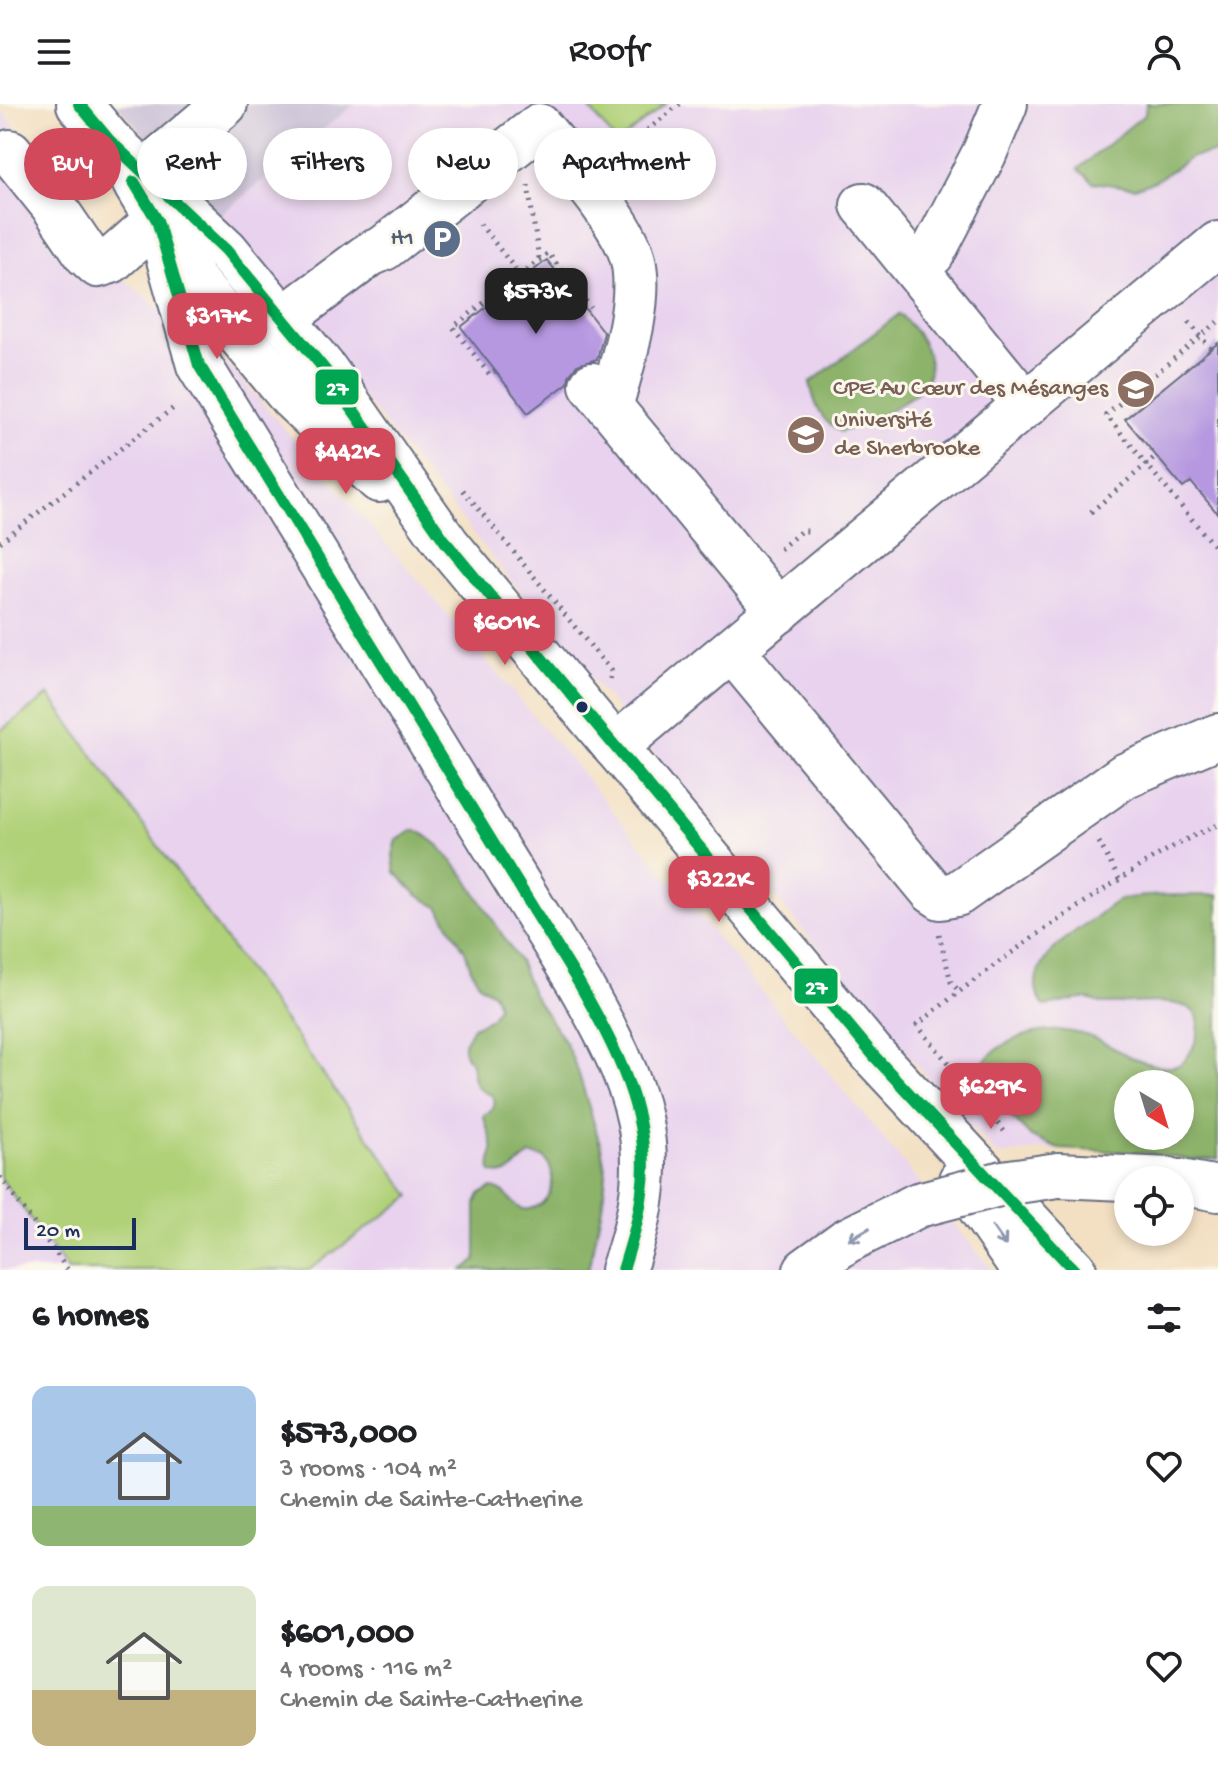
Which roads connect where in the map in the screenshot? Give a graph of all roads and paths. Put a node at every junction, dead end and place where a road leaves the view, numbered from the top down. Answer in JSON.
{"nodes":[{"id":1,"x":79,"y":104,"type":"edge"},
{"id":2,"x":225,"y":104,"type":"edge"},
{"id":3,"x":680,"y":104,"type":"edge"},
{"id":4,"x":1005,"y":104,"type":"edge"},
{"id":5,"x":197,"y":128,"type":"edge"},
{"id":6,"x":649,"y":128,"type":"edge"},
{"id":7,"x":10,"y":152,"type":"dead end"},
{"id":8,"x":526,"y":170,"type":"dead end"},
{"id":9,"x":137,"y":175,"type":"edge"},
{"id":10,"x":157,"y":200,"type":"edge"},
{"id":11,"x":863,"y":205,"type":"dead end"},
{"id":12,"x":167,"y":212,"type":"junction"},
{"id":13,"x":477,"y":220,"type":"dead end"},
{"id":14,"x":1216,"y":251,"type":"edge"},
{"id":15,"x":539,"y":260,"type":"junction"},
{"id":16,"x":915,"y":268,"type":"junction"},
{"id":17,"x":520,"y":275,"type":"junction"},
{"id":18,"x":592,"y":309,"type":"dead end"},
{"id":19,"x":283,"y":319,"type":"junction"},
{"id":20,"x":1218,"y":322,"type":"edge"},
{"id":21,"x":1200,"y":337,"type":"junction"},
{"id":22,"x":1211,"y":349,"type":"dead end"},
{"id":23,"x":495,"y":371,"type":"dead end"},
{"id":24,"x":187,"y":398,"type":"dead end"},
{"id":25,"x":1026,"y":405,"type":"junction"},
{"id":26,"x":1156,"y":456,"type":"dead end"},
{"id":27,"x":1147,"y":465,"type":"junction"},
{"id":28,"x":454,"y":479,"type":"dead end"},
{"id":29,"x":1091,"y":512,"type":"dead end"},
{"id":30,"x":0,"y":542,"type":"edge"},
{"id":31,"x":447,"y":544,"type":"junction"},
{"id":32,"x":1218,"y":551,"type":"edge"},
{"id":33,"x":779,"y":611,"type":"junction"},
{"id":34,"x":732,"y":650,"type":"junction"},
{"id":35,"x":610,"y":684,"type":"dead end"},
{"id":36,"x":1218,"y":736,"type":"edge"},
{"id":37,"x":615,"y":747,"type":"junction"},
{"id":38,"x":1218,"y":825,"type":"edge"},
{"id":39,"x":1094,"y":835,"type":"dead end"},
{"id":40,"x":1119,"y":879,"type":"junction"},
{"id":41,"x":937,"y":924,"type":"dead end"},
{"id":42,"x":960,"y":992,"type":"junction"},
{"id":43,"x":875,"y":1057,"type":"junction"},
{"id":44,"x":1010,"y":1137,"type":"dead end"},
{"id":45,"x":0,"y":1177,"type":"edge"},
{"id":46,"x":1114,"y":1178,"type":"edge"},
{"id":47,"x":1194,"y":1185,"type":"edge"},
{"id":48,"x":1218,"y":1189,"type":"edge"},
{"id":49,"x":68,"y":1270,"type":"edge"},
{"id":50,"x":623,"y":1270,"type":"edge"},
{"id":51,"x":806,"y":1270,"type":"edge"},
{"id":52,"x":1023,"y":1270,"type":"edge"},
{"id":53,"x":1074,"y":1270,"type":"edge"}],
"edges":[{"from":1,"to":9,"type":"main road"},
{"from":2,"to":5,"type":"main road"},
{"from":3,"to":6,"type":"path"},
{"from":4,"to":16,"type":"main road"},
{"from":7,"to":12,"type":"main road"},
{"from":8,"to":15,"type":"path"},
{"from":10,"to":12,"type":"main road"},
{"from":11,"to":16,"type":"main road"},
{"from":12,"to":19,"type":"main road"},
{"from":12,"to":31,"type":"main road"},
{"from":12,"to":50,"type":"main road"},
{"from":13,"to":17,"type":"path"},
{"from":14,"to":25,"type":"main road"},
{"from":15,"to":17,"type":"path"},
{"from":15,"to":18,"type":"path"},
{"from":16,"to":25,"type":"main road"},
{"from":17,"to":23,"type":"path"},
{"from":19,"to":31,"type":"main road"},
{"from":19,"to":33,"type":"main road"},
{"from":20,"to":21,"type":"path"},
{"from":21,"to":22,"type":"path"},
{"from":21,"to":27,"type":"path"},
{"from":24,"to":30,"type":"path"},
{"from":25,"to":33,"type":"main road"},
{"from":26,"to":27,"type":"path"},
{"from":27,"to":29,"type":"path"},
{"from":27,"to":32,"type":"path"},
{"from":28,"to":35,"type":"path"},
{"from":31,"to":37,"type":"main road"},
{"from":33,"to":34,"type":"main road"},
{"from":34,"to":36,"type":"main road"},
{"from":34,"to":37,"type":"main road"},
{"from":37,"to":43,"type":"main road"},
{"from":38,"to":40,"type":"path"},
{"from":39,"to":40,"type":"path"},
{"from":40,"to":42,"type":"path"},
{"from":41,"to":42,"type":"path"},
{"from":42,"to":44,"type":"path"},
{"from":43,"to":52,"type":"main road","one_way":true},
{"from":43,"to":53,"type":"main road"},
{"from":45,"to":49,"type":"path"},
{"from":46,"to":51,"type":"main road","one_way":true,"bridge":true},
{"from":47,"to":48,"type":"main road"}]}
